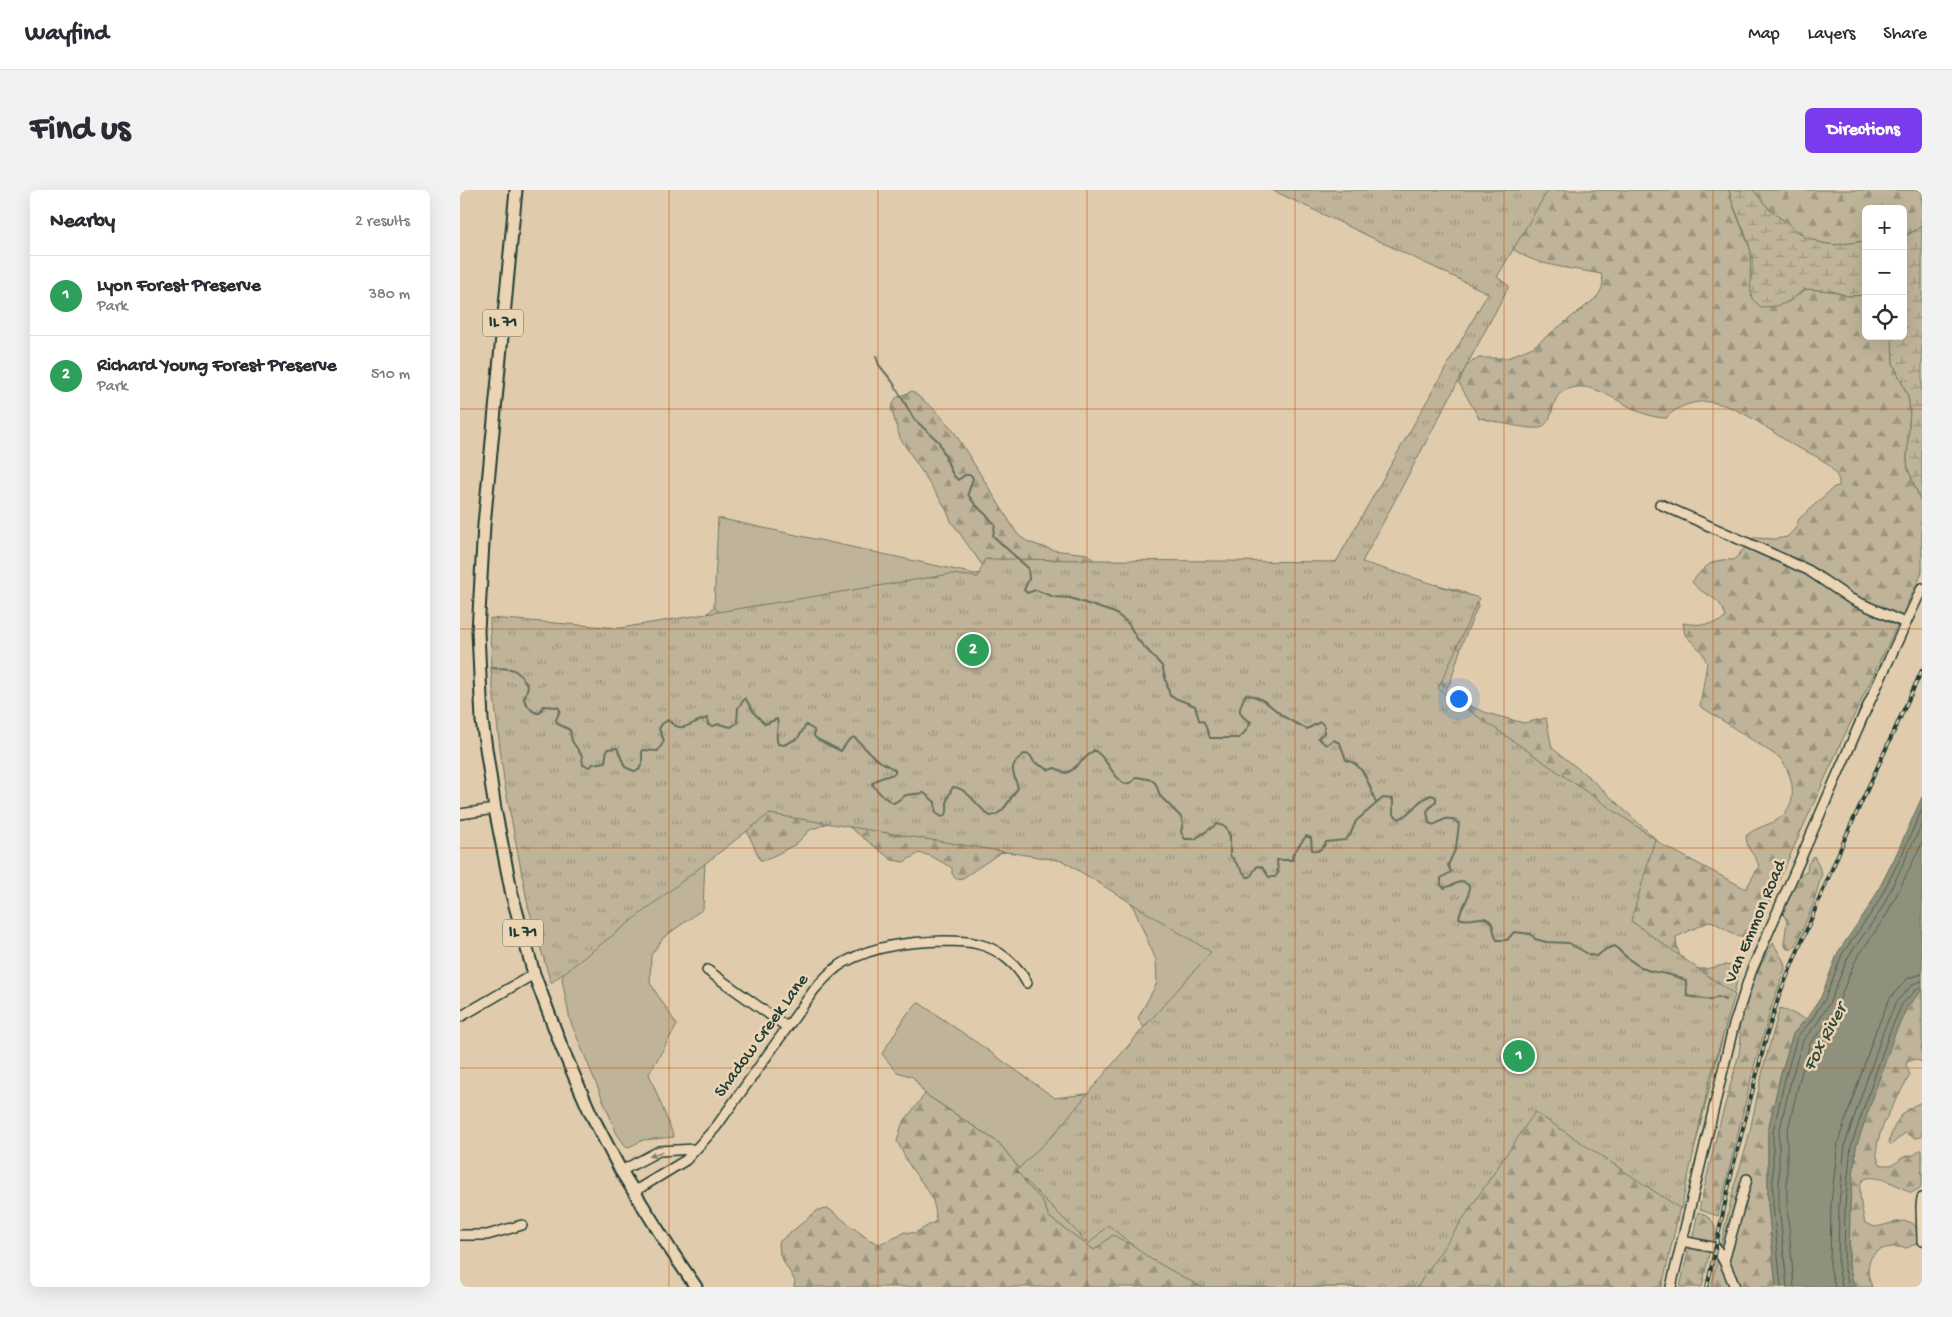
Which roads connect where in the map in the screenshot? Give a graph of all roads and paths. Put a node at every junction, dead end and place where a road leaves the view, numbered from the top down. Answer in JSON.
{"nodes":[{"id":1,"x":516,"y":190,"type":"edge"},
{"id":2,"x":1660,"y":504,"type":"dead end"},
{"id":3,"x":1922,"y":588,"type":"edge"},
{"id":4,"x":1905,"y":623,"type":"junction"},
{"id":5,"x":495,"y":809,"type":"junction"},
{"id":6,"x":460,"y":814,"type":"edge"},
{"id":7,"x":707,"y":970,"type":"dead end"},
{"id":8,"x":534,"y":974,"type":"junction"},
{"id":9,"x":1027,"y":983,"type":"dead end"},
{"id":10,"x":460,"y":1017,"type":"edge"},
{"id":11,"x":787,"y":1027,"type":"junction"},
{"id":12,"x":695,"y":1149,"type":"junction"},
{"id":13,"x":621,"y":1171,"type":"junction"},
{"id":14,"x":1746,"y":1179,"type":"dead end"},
{"id":15,"x":635,"y":1191,"type":"junction"},
{"id":16,"x":1922,"y":1198,"type":"edge"},
{"id":17,"x":522,"y":1225,"type":"dead end"},
{"id":18,"x":460,"y":1235,"type":"edge"},
{"id":19,"x":1682,"y":1241,"type":"junction"},
{"id":20,"x":1922,"y":1241,"type":"edge"},
{"id":21,"x":1724,"y":1261,"type":"junction"},
{"id":22,"x":696,"y":1287,"type":"edge"},
{"id":23,"x":1671,"y":1287,"type":"edge"},
{"id":24,"x":1735,"y":1287,"type":"edge"}],
"edges":[{"from":1,"to":5,"type":"main road","number":"IL 71"},
{"from":2,"to":4,"type":"street"},
{"from":3,"to":4,"type":"street","name":"Van Emmon Road"},
{"from":4,"to":19,"type":"street","name":"Van Emmon Road"},
{"from":5,"to":6,"type":"street"},
{"from":5,"to":8,"type":"main road","number":"IL 71"},
{"from":7,"to":11,"type":"street"},
{"from":8,"to":10,"type":"street"},
{"from":8,"to":13,"type":"main road","number":"IL 71"},
{"from":9,"to":11,"type":"street","name":"Shadow Creek Lane"},
{"from":11,"to":12,"type":"street","name":"Shadow Creek Lane"},
{"from":12,"to":13,"type":"street","one_way":true},
{"from":12,"to":15,"type":"street","name":"Shadow Creek Lane"},
{"from":13,"to":15,"type":"main road","number":"IL 71"},
{"from":14,"to":21,"type":"street"},
{"from":15,"to":22,"type":"main road","number":"IL 71"},
{"from":16,"to":20,"type":"street"},
{"from":17,"to":18,"type":"street"},
{"from":19,"to":21,"type":"street"},
{"from":19,"to":23,"type":"street","name":"Van Emmon Road"},
{"from":21,"to":24,"type":"street"}]}
